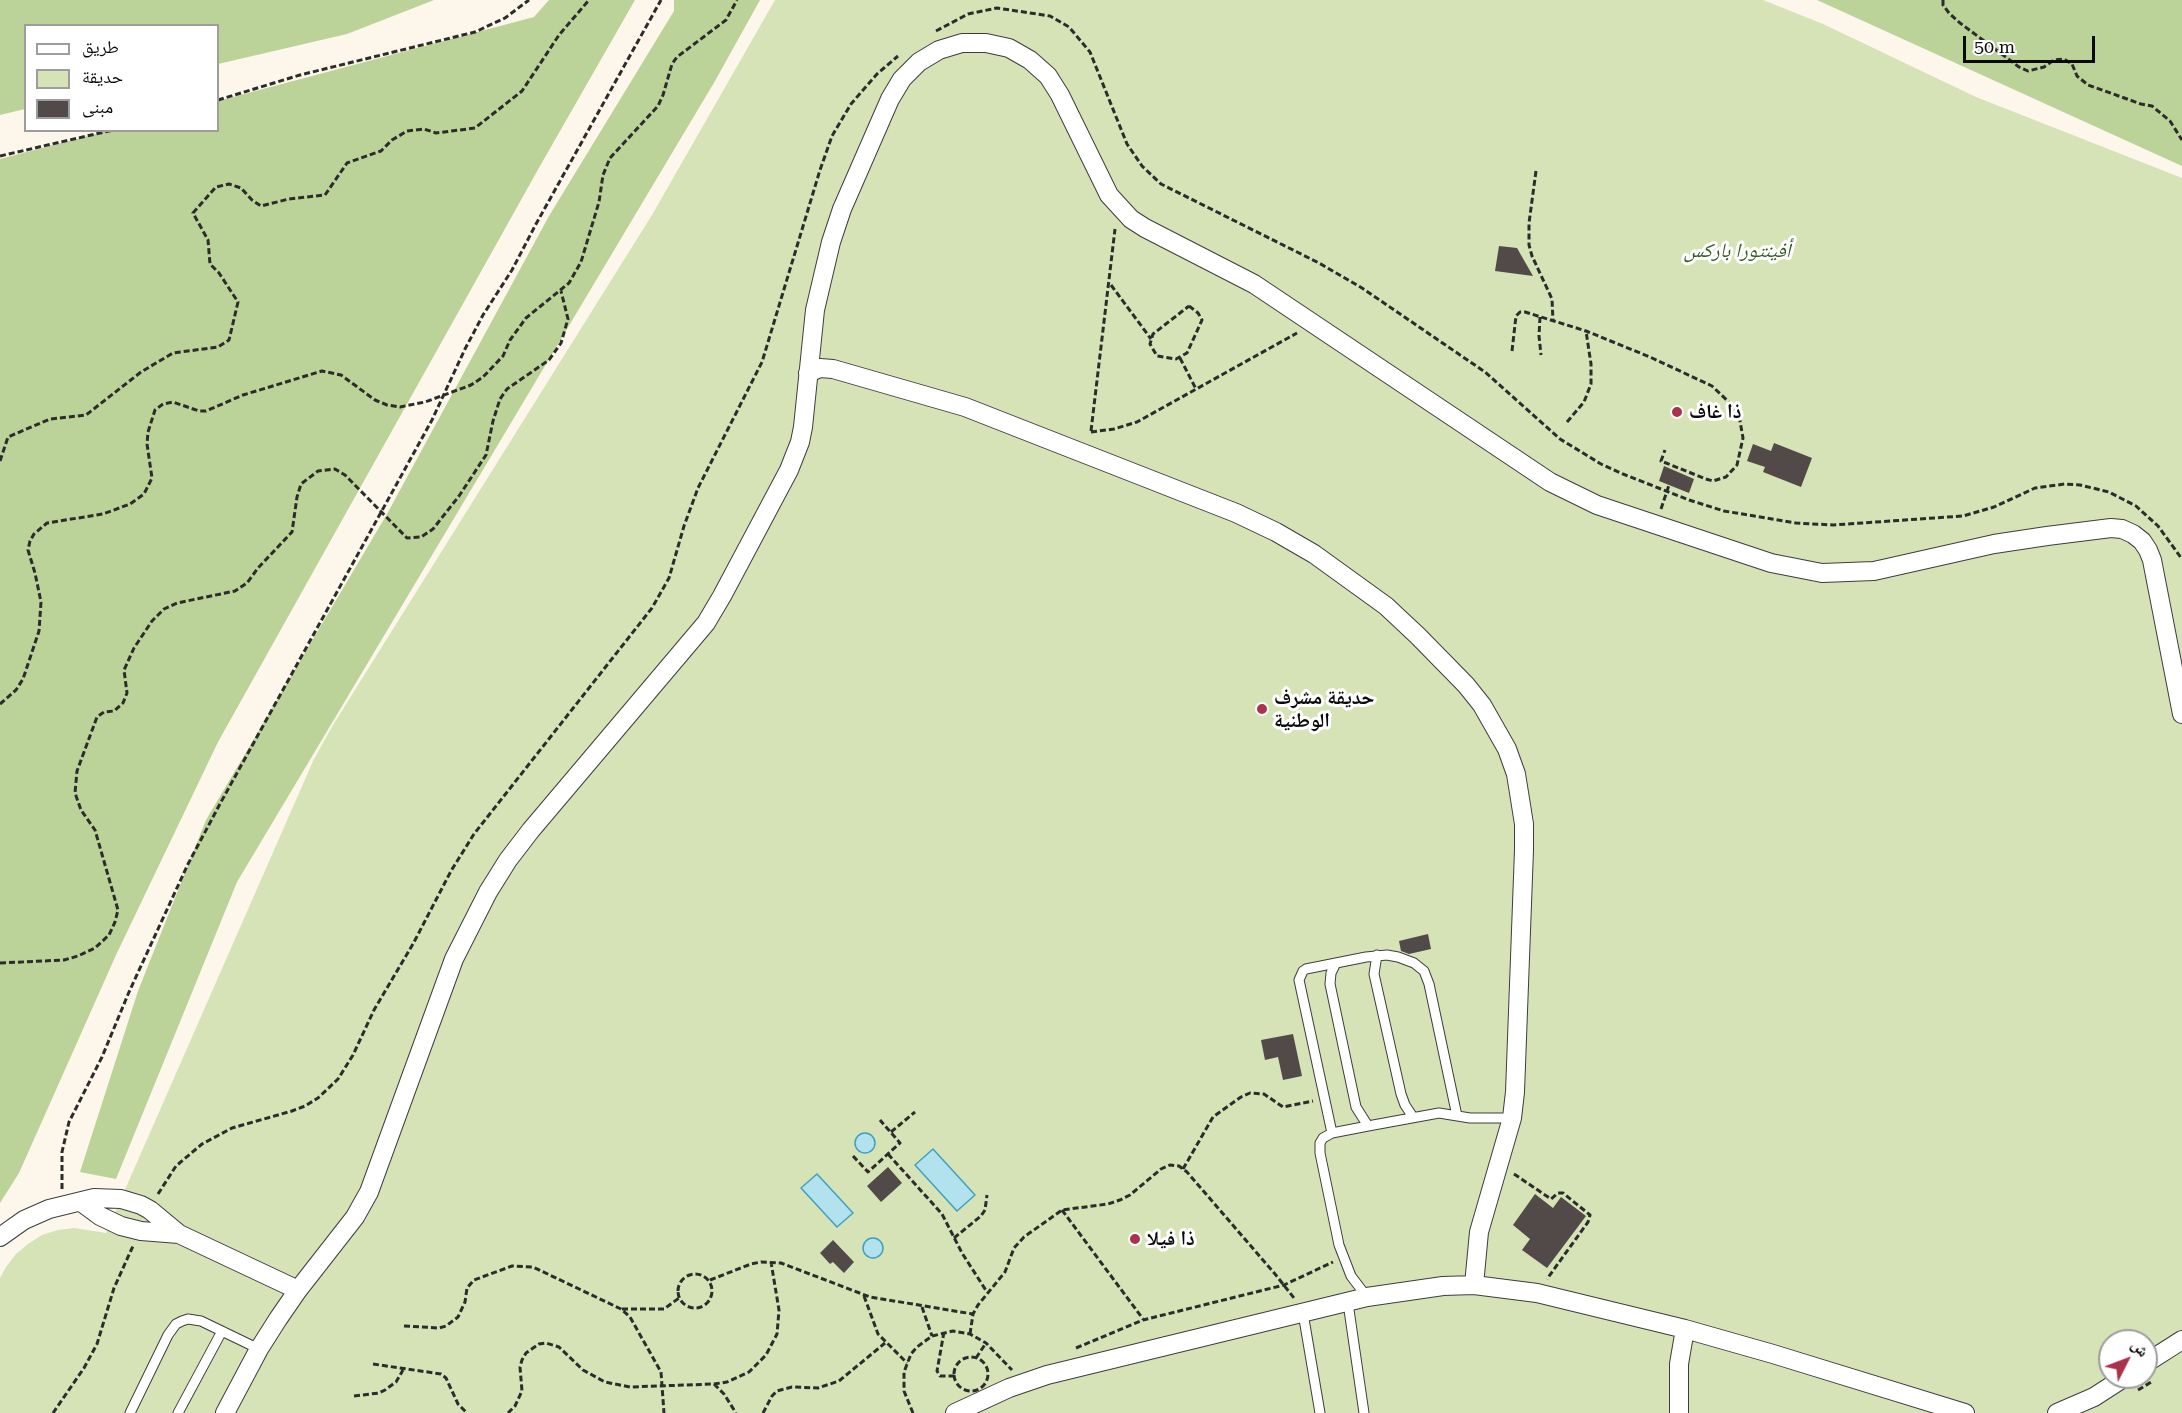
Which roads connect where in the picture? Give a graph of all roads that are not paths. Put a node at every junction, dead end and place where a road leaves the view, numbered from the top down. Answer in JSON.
{"nodes":[{"id":1,"x":808,"y":373,"type":"junction"},
{"id":2,"x":2182,"y":714,"type":"edge"},
{"id":3,"x":1377,"y":955,"type":"junction"},
{"id":4,"x":1336,"y":963,"type":"junction"},
{"id":5,"x":1457,"y":1116,"type":"junction"},
{"id":6,"x":1413,"y":1118,"type":"junction"},
{"id":7,"x":1512,"y":1118,"type":"junction"},
{"id":8,"x":1368,"y":1126,"type":"junction"},
{"id":9,"x":1332,"y":1134,"type":"junction"},
{"id":10,"x":72,"y":1204,"type":"junction"},
{"id":11,"x":179,"y":1234,"type":"junction"},
{"id":12,"x":0,"y":1237,"type":"edge"},
{"id":13,"x":1474,"y":1285,"type":"junction"},
{"id":14,"x":298,"y":1290,"type":"junction"},
{"id":15,"x":1367,"y":1297,"type":"junction"},
{"id":16,"x":1348,"y":1303,"type":"junction"},
{"id":17,"x":1303,"y":1313,"type":"junction"},
{"id":18,"x":1685,"y":1329,"type":"junction"},
{"id":19,"x":222,"y":1331,"type":"junction"},
{"id":20,"x":2182,"y":1340,"type":"edge"},
{"id":21,"x":259,"y":1349,"type":"junction"},
{"id":22,"x":2158,"y":1364,"type":"edge"},
{"id":23,"x":2117,"y":1389,"type":"edge"},
{"id":24,"x":130,"y":1413,"type":"edge"},
{"id":25,"x":178,"y":1413,"type":"edge"},
{"id":26,"x":225,"y":1413,"type":"edge"},
{"id":27,"x":955,"y":1413,"type":"edge"},
{"id":28,"x":1320,"y":1413,"type":"edge"},
{"id":29,"x":1364,"y":1413,"type":"edge"},
{"id":30,"x":1679,"y":1413,"type":"edge"},
{"id":31,"x":1965,"y":1413,"type":"edge"},
{"id":32,"x":2057,"y":1413,"type":"edge"}],
"edges":[{"from":1,"to":2,"type":"street"},
{"from":1,"to":7,"type":"street"},
{"from":1,"to":14,"type":"street"},
{"from":3,"to":4,"type":"lane"},
{"from":3,"to":5,"type":"lane"},
{"from":3,"to":6,"type":"lane"},
{"from":4,"to":8,"type":"lane"},
{"from":4,"to":9,"type":"lane"},
{"from":5,"to":6,"type":"lane"},
{"from":5,"to":7,"type":"lane"},
{"from":6,"to":8,"type":"lane"},
{"from":7,"to":13,"type":"street"},
{"from":8,"to":9,"type":"lane"},
{"from":9,"to":15,"type":"lane"},
{"from":10,"to":11,"type":"street"},
{"from":10,"to":11,"type":"street"},
{"from":10,"to":12,"type":"street"},
{"from":11,"to":14,"type":"street"},
{"from":13,"to":15,"type":"street"},
{"from":13,"to":18,"type":"street"},
{"from":14,"to":21,"type":"street"},
{"from":15,"to":16,"type":"street"},
{"from":16,"to":17,"type":"street"},
{"from":16,"to":29,"type":"lane"},
{"from":17,"to":27,"type":"street"},
{"from":17,"to":28,"type":"lane"},
{"from":18,"to":30,"type":"street"},
{"from":18,"to":31,"type":"street"},
{"from":19,"to":21,"type":"lane"},
{"from":19,"to":24,"type":"lane"},
{"from":19,"to":25,"type":"lane"},
{"from":20,"to":22,"type":"street"},
{"from":21,"to":26,"type":"street"},
{"from":23,"to":32,"type":"street"}]}
